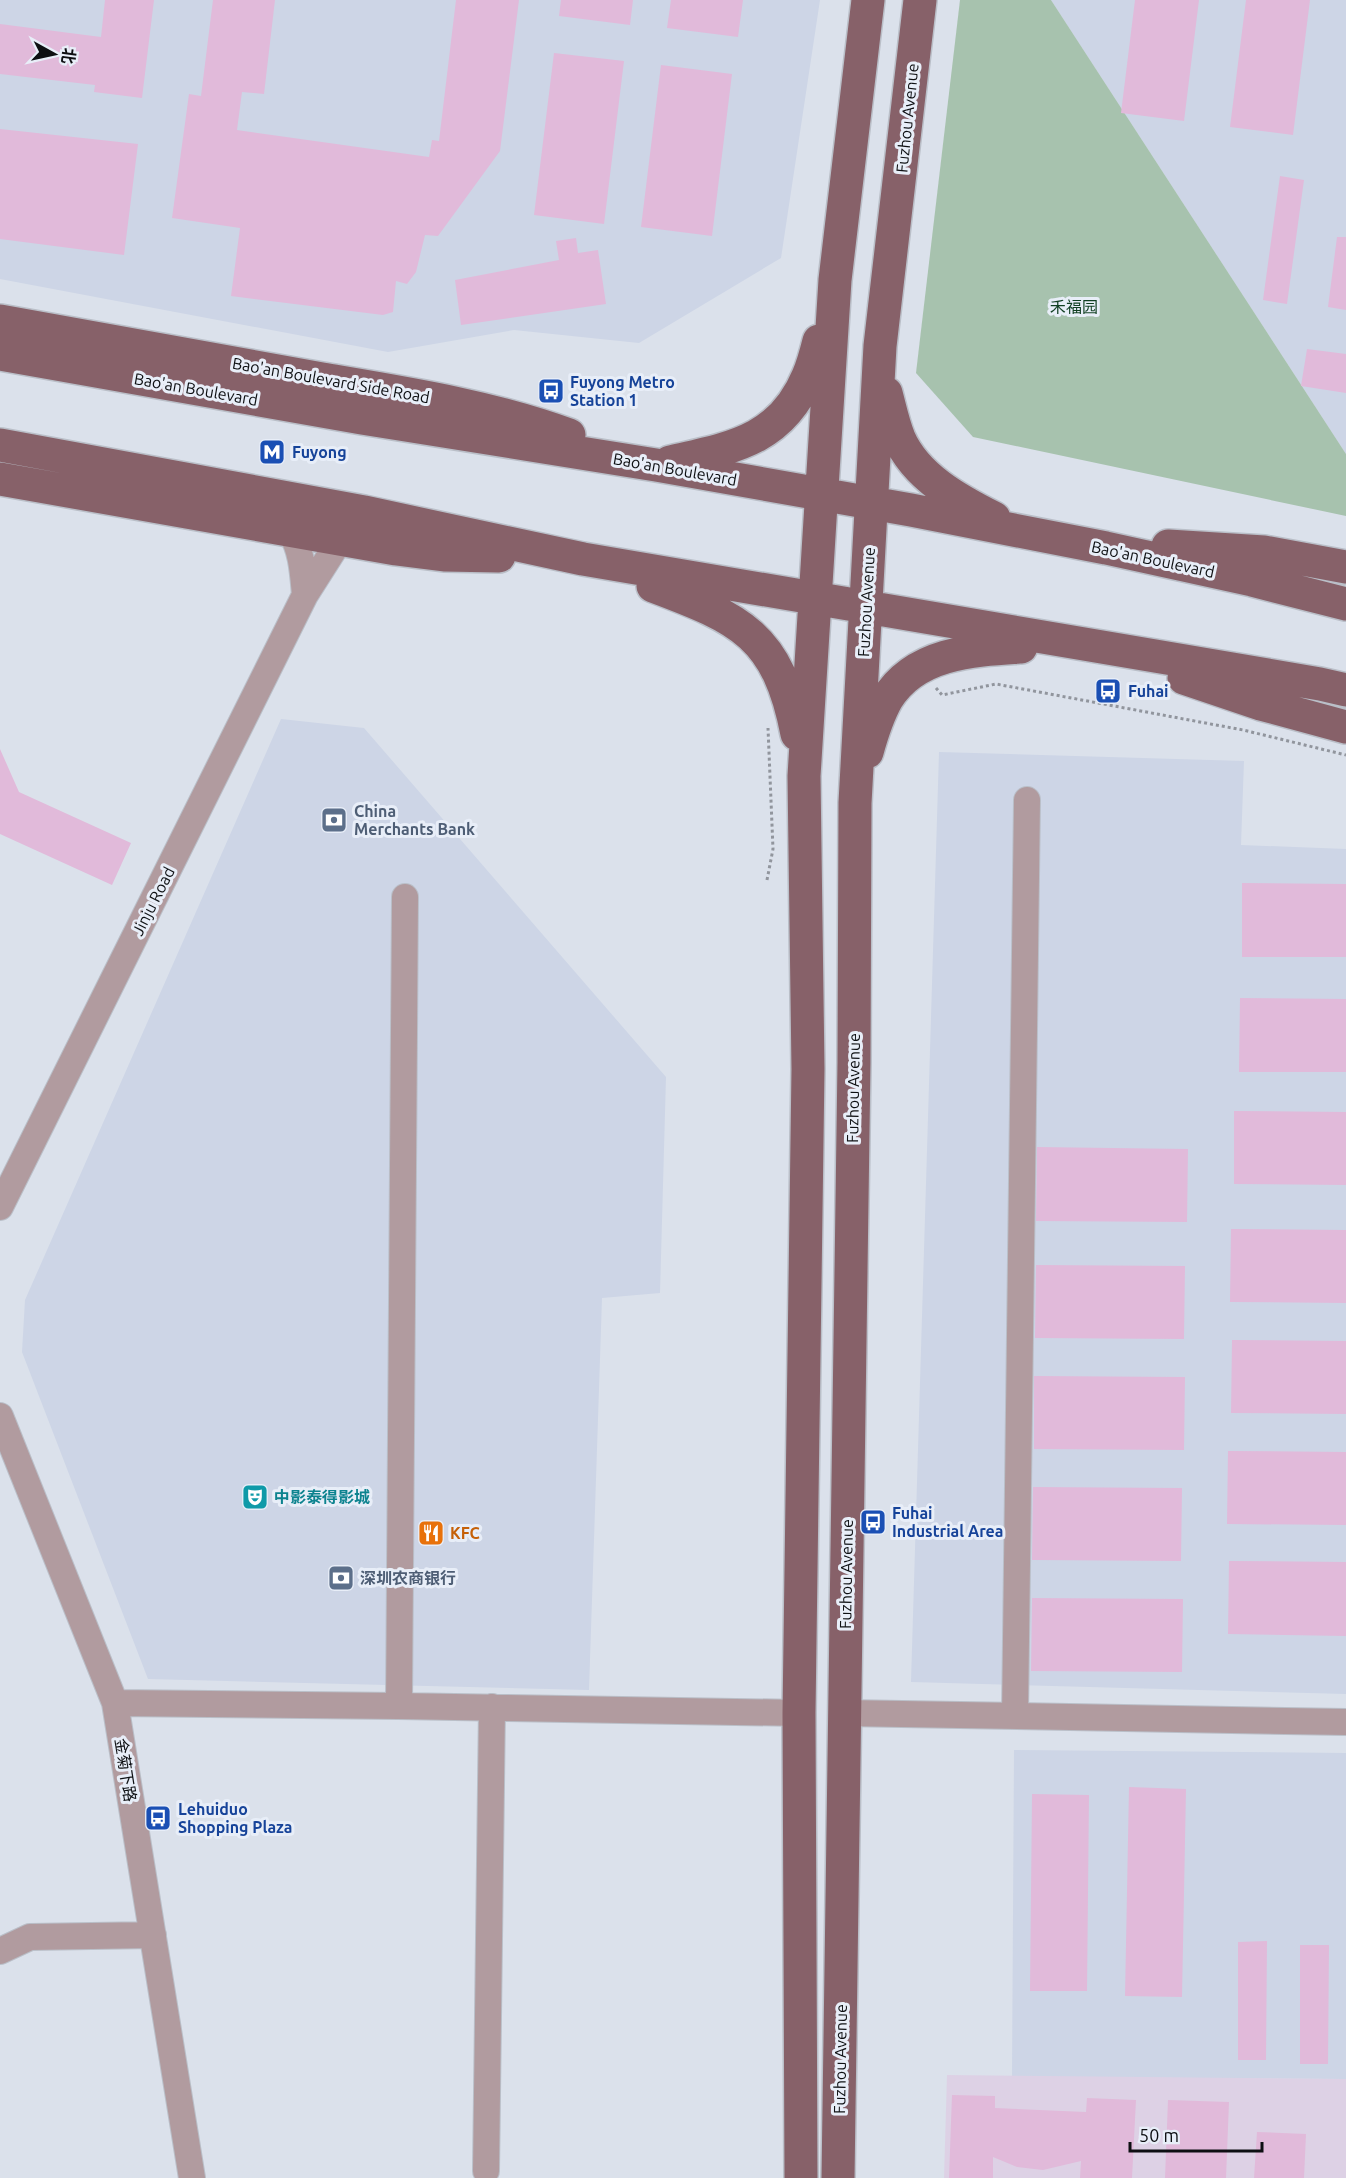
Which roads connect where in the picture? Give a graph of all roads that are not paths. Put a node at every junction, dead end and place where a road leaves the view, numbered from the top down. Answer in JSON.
{"nodes":[{"id":1,"x":868,"y":0,"type":"edge"},
{"id":2,"x":920,"y":0,"type":"edge"},
{"id":3,"x":890,"y":262,"type":"junction"},
{"id":4,"x":836,"y":268,"type":"junction"},
{"id":5,"x":0,"y":321,"type":"edge"},
{"id":6,"x":880,"y":346,"type":"junction"},
{"id":7,"x":0,"y":354,"type":"edge"},
{"id":8,"x":0,"y":445,"type":"edge"},
{"id":9,"x":656,"y":465,"type":"junction"},
{"id":10,"x":0,"y":479,"type":"edge"},
{"id":11,"x":822,"y":495,"type":"junction"},
{"id":12,"x":872,"y":504,"type":"junction"},
{"id":13,"x":290,"y":531,"type":"junction"},
{"id":14,"x":1044,"y":536,"type":"junction"},
{"id":15,"x":340,"y":540,"type":"junction"},
{"id":16,"x":583,"y":559,"type":"junction"},
{"id":17,"x":1346,"y":567,"type":"edge"},
{"id":18,"x":305,"y":595,"type":"junction"},
{"id":19,"x":815,"y":599,"type":"junction"},
{"id":20,"x":1346,"y":604,"type":"edge"},
{"id":21,"x":866,"y":608,"type":"junction"},
{"id":22,"x":1099,"y":648,"type":"junction"},
{"id":23,"x":1346,"y":690,"type":"edge"},
{"id":24,"x":1346,"y":727,"type":"edge"},
{"id":25,"x":804,"y":776,"type":"junction"},
{"id":26,"x":1027,"y":800,"type":"dead end"},
{"id":27,"x":855,"y":803,"type":"junction"},
{"id":28,"x":405,"y":897,"type":"dead end"},
{"id":29,"x":0,"y":1207,"type":"edge"},
{"id":30,"x":0,"y":1416,"type":"edge"},
{"id":31,"x":116,"y":1703,"type":"junction"},
{"id":32,"x":399,"y":1706,"type":"junction"},
{"id":33,"x":492,"y":1707,"type":"junction"},
{"id":34,"x":800,"y":1713,"type":"junction"},
{"id":35,"x":844,"y":1713,"type":"junction"},
{"id":36,"x":1015,"y":1716,"type":"junction"},
{"id":37,"x":1346,"y":1722,"type":"edge"},
{"id":38,"x":153,"y":1935,"type":"junction"},
{"id":39,"x":0,"y":1952,"type":"edge"},
{"id":40,"x":486,"y":2171,"type":"dead end"},
{"id":41,"x":192,"y":2178,"type":"edge"},
{"id":42,"x":801,"y":2178,"type":"edge"},
{"id":43,"x":838,"y":2178,"type":"edge"}],
"edges":[{"from":1,"to":4,"type":"main road"},
{"from":2,"to":3,"type":"main road","name":"Fuzhou Avenue"},
{"from":3,"to":4,"type":"main road"},
{"from":3,"to":6,"type":"main road","name":"Fuzhou Avenue"},
{"from":4,"to":9,"type":"main road"},
{"from":4,"to":11,"type":"main road"},
{"from":5,"to":9,"type":"main road","name":"Bao'an Boulevard Side Road"},
{"from":6,"to":12,"type":"main road","name":"Fuzhou Avenue"},
{"from":6,"to":14,"type":"main road"},
{"from":7,"to":9,"type":"main road","name":"Bao'an Boulevard"},
{"from":8,"to":16,"type":"main road"},
{"from":9,"to":11,"type":"main road","name":"Bao'an Boulevard"},
{"from":10,"to":13,"type":"main road"},
{"from":11,"to":12,"type":"main road","name":"Bao'an Boulevard"},
{"from":11,"to":19,"type":"main road"},
{"from":12,"to":14,"type":"main road","name":"Bao'an Boulevard"},
{"from":12,"to":21,"type":"main road","name":"Fuzhou Avenue"},
{"from":13,"to":15,"type":"main road"},
{"from":13,"to":18,"type":"street"},
{"from":14,"to":17,"type":"main road"},
{"from":14,"to":20,"type":"main road","name":"Bao'an Boulevard"},
{"from":15,"to":16,"type":"main road"},
{"from":15,"to":18,"type":"street","name":"Jinju Road"},
{"from":16,"to":19,"type":"main road"},
{"from":16,"to":25,"type":"main road"},
{"from":18,"to":29,"type":"street","name":"Jinju Road"},
{"from":19,"to":21,"type":"main road"},
{"from":19,"to":25,"type":"main road"},
{"from":21,"to":22,"type":"main road"},
{"from":21,"to":27,"type":"main road","name":"Fuzhou Avenue"},
{"from":22,"to":23,"type":"main road"},
{"from":22,"to":24,"type":"main road"},
{"from":22,"to":27,"type":"main road"},
{"from":25,"to":34,"type":"main road"},
{"from":26,"to":36,"type":"street"},
{"from":27,"to":35,"type":"main road","name":"Fuzhou Avenue"},
{"from":28,"to":32,"type":"street"},
{"from":30,"to":31,"type":"street","name":"金菊下路"},
{"from":31,"to":32,"type":"street"},
{"from":31,"to":38,"type":"street","name":"金菊下路"},
{"from":32,"to":33,"type":"street"},
{"from":33,"to":34,"type":"street"},
{"from":33,"to":40,"type":"street"},
{"from":34,"to":42,"type":"main road"},
{"from":35,"to":36,"type":"street"},
{"from":35,"to":43,"type":"main road","name":"Fuzhou Avenue"},
{"from":36,"to":37,"type":"street"},
{"from":38,"to":39,"type":"street"},
{"from":38,"to":41,"type":"street","name":"金菊下路"}]}
